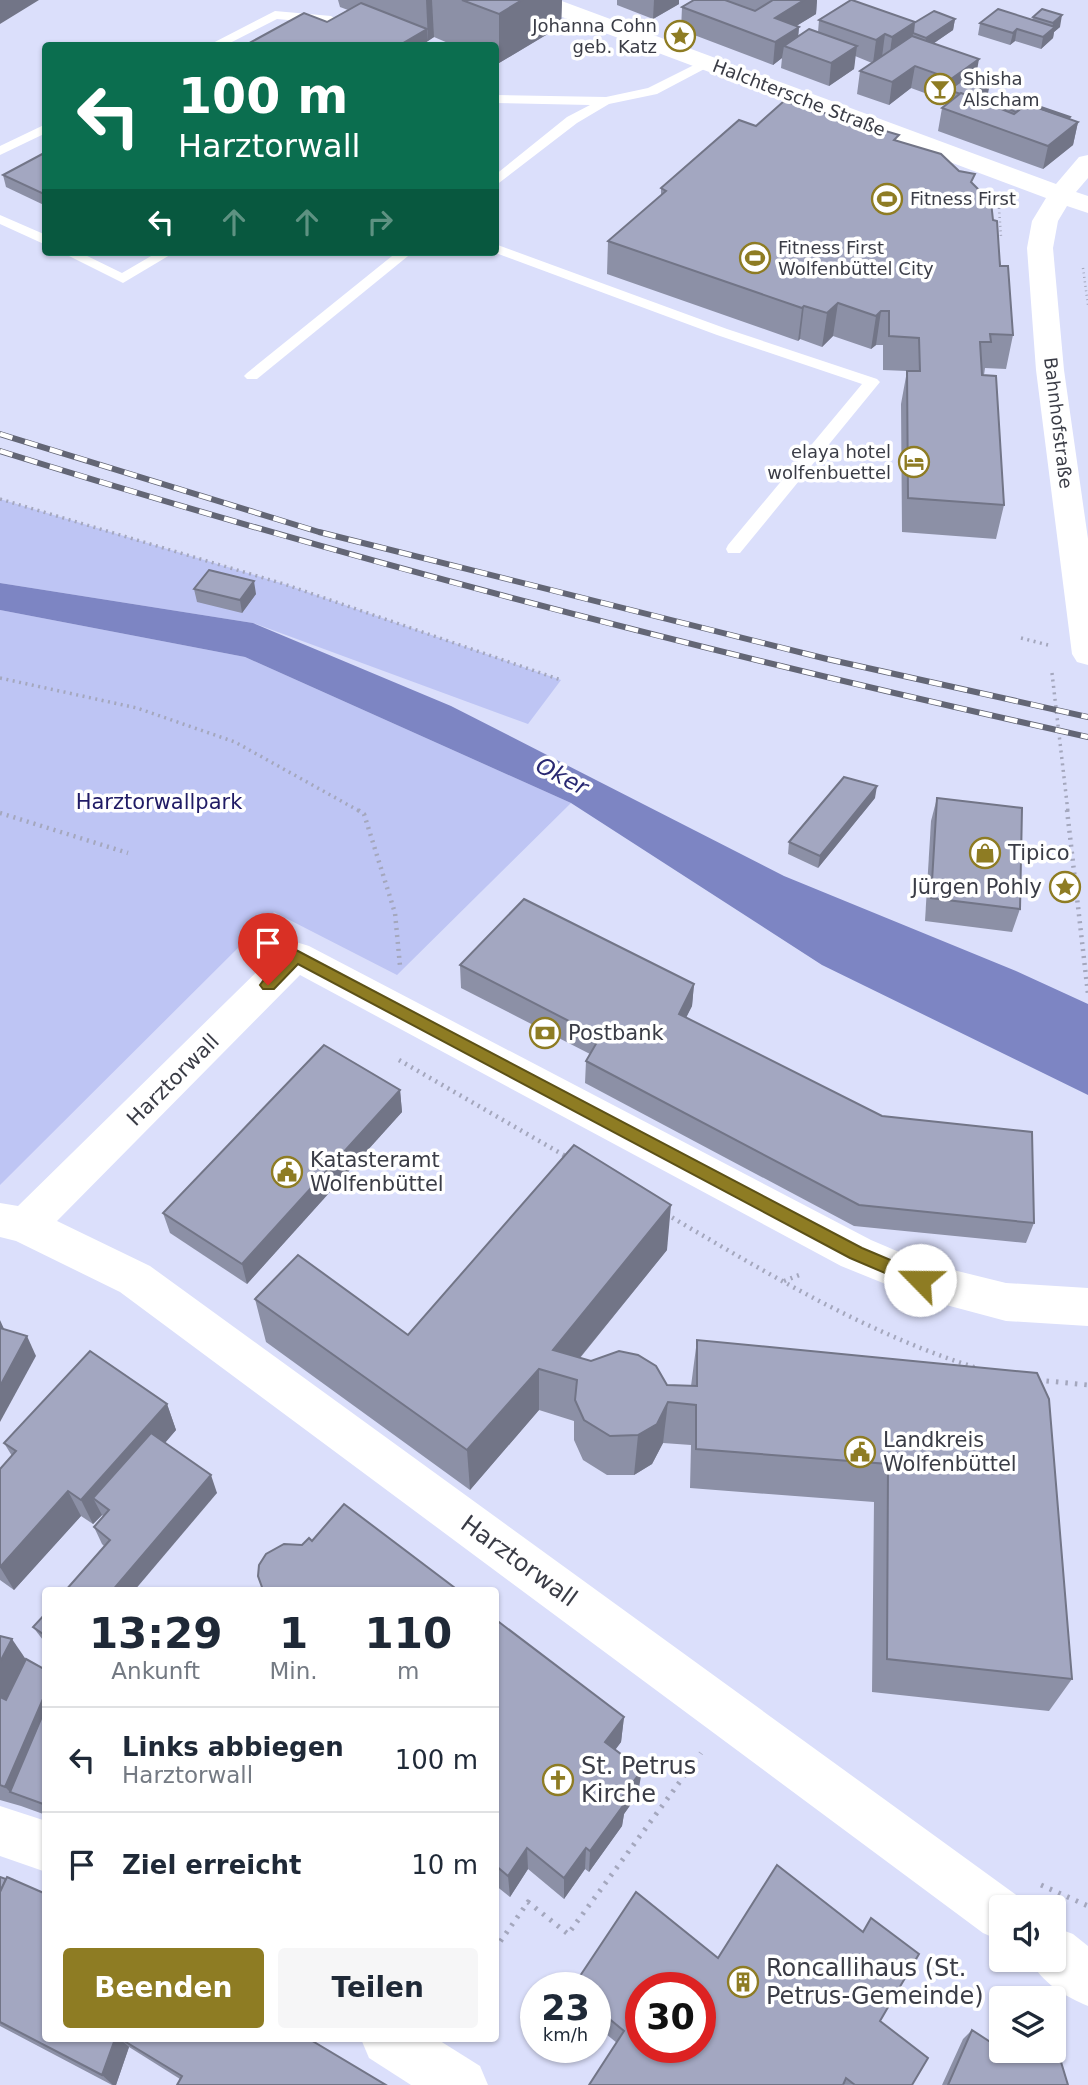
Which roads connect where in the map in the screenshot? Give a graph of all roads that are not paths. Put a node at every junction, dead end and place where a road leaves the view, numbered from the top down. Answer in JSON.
{"nodes":[{"id":1,"x":538,"y":0,"type":"edge"},
{"id":2,"x":331,"y":20,"type":"edge"},
{"id":3,"x":221,"y":42,"type":"edge"},
{"id":4,"x":706,"y":63,"type":"junction"},
{"id":5,"x":499,"y":99,"type":"edge"},
{"id":6,"x":606,"y":101,"type":"junction"},
{"id":7,"x":42,"y":130,"type":"edge"},
{"id":8,"x":0,"y":151,"type":"edge"},
{"id":9,"x":1088,"y":162,"type":"edge"},
{"id":10,"x":499,"y":179,"type":"edge"},
{"id":11,"x":1060,"y":195,"type":"junction"},
{"id":12,"x":1088,"y":205,"type":"edge"},
{"id":13,"x":0,"y":219,"type":"edge"},
{"id":14,"x":42,"y":239,"type":"edge"},
{"id":15,"x":499,"y":249,"type":"edge"},
{"id":16,"x":76,"y":256,"type":"edge"},
{"id":17,"x":161,"y":256,"type":"edge"},
{"id":18,"x":401,"y":256,"type":"edge"},
{"id":19,"x":252,"y":376,"type":"dead end"},
{"id":20,"x":734,"y":549,"type":"dead end"},
{"id":21,"x":1088,"y":654,"type":"edge"},
{"id":22,"x":13,"y":1222,"type":"edge"},
{"id":23,"x":1088,"y":1307,"type":"edge"},
{"id":24,"x":0,"y":1831,"type":"edge"},
{"id":25,"x":42,"y":1846,"type":"edge"},
{"id":26,"x":989,"y":1906,"type":"edge"},
{"id":27,"x":1066,"y":1962,"type":"edge"},
{"id":28,"x":1088,"y":1979,"type":"edge"},
{"id":29,"x":393,"y":2042,"type":"edge"},
{"id":30,"x":461,"y":2085,"type":"edge"}],
"edges":[{"from":1,"to":4,"type":"street","name":"Halchtersche Straße"},
{"from":2,"to":3,"type":"lane"},
{"from":4,"to":6,"type":"lane"},
{"from":4,"to":11,"type":"street","name":"Halchtersche Straße"},
{"from":5,"to":6,"type":"lane"},
{"from":6,"to":10,"type":"lane"},
{"from":7,"to":8,"type":"lane"},
{"from":9,"to":11,"type":"street","name":"Bahnhofstraße"},
{"from":11,"to":12,"type":"street","name":"Halchtersche Straße"},
{"from":11,"to":21,"type":"street","name":"Bahnhofstraße"},
{"from":13,"to":14,"type":"lane"},
{"from":15,"to":20,"type":"lane"},
{"from":16,"to":17,"type":"lane"},
{"from":18,"to":19,"type":"lane"},
{"from":22,"to":23,"type":"street","name":"Harztorwall"},
{"from":22,"to":26,"type":"street","name":"Harztorwall"},
{"from":24,"to":25,"type":"street"},
{"from":27,"to":28,"type":"street"},
{"from":29,"to":30,"type":"street"}]}
